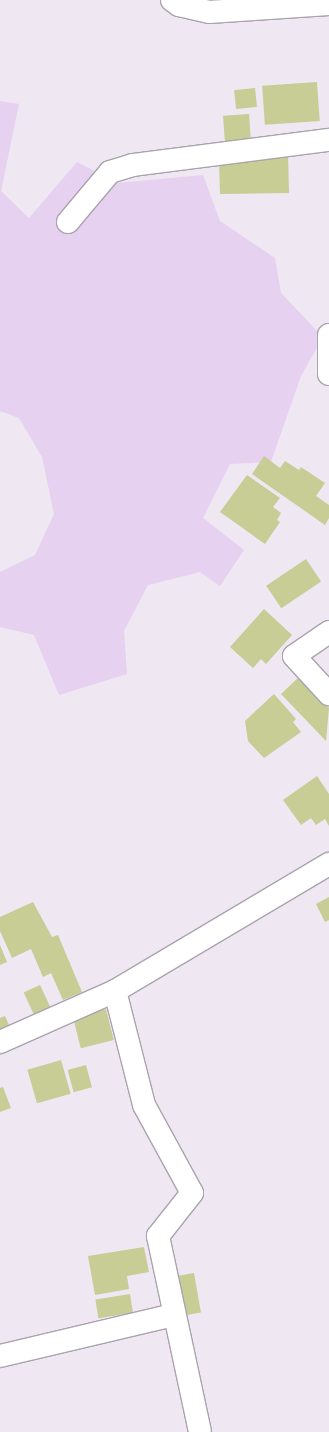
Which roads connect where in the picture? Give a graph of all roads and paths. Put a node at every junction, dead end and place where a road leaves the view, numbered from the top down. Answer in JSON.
{"nodes":[{"id":1,"x":172,"y":0,"type":"edge"},
{"id":2,"x":329,"y":4,"type":"edge"},
{"id":3,"x":329,"y":140,"type":"edge"},
{"id":4,"x":68,"y":222,"type":"dead end"},
{"id":5,"x":329,"y":335,"type":"edge"},
{"id":6,"x":329,"y":374,"type":"edge"},
{"id":7,"x":329,"y":632,"type":"edge"},
{"id":8,"x":329,"y":694,"type":"edge"},
{"id":9,"x":329,"y":864,"type":"edge"},
{"id":10,"x":115,"y":991,"type":"junction"},
{"id":11,"x":0,"y":1042,"type":"edge"},
{"id":12,"x":174,"y":1315,"type":"junction"},
{"id":13,"x":0,"y":1356,"type":"edge"},
{"id":14,"x":200,"y":1432,"type":"edge"}],
"edges":[{"from":1,"to":2,"type":"street"},
{"from":3,"to":4,"type":"street"},
{"from":5,"to":6,"type":"street"},
{"from":7,"to":8,"type":"street"},
{"from":9,"to":10,"type":"street"},
{"from":10,"to":11,"type":"street"},
{"from":10,"to":12,"type":"street"},
{"from":12,"to":13,"type":"street"},
{"from":12,"to":14,"type":"street"}]}
